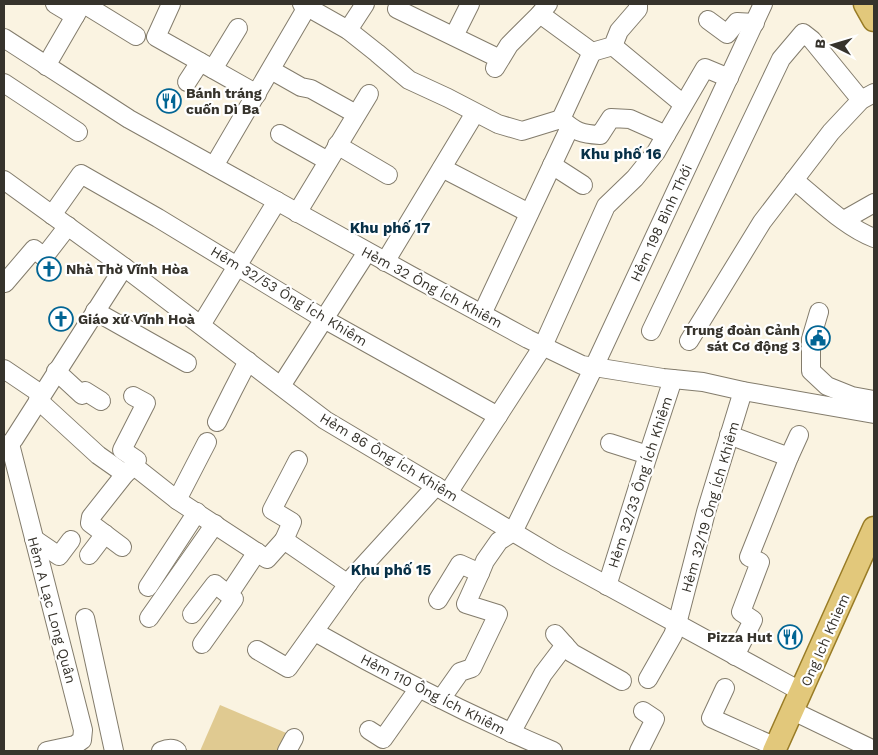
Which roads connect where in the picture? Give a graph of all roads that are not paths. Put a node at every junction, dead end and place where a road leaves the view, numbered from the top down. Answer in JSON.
{"nodes":[{"id":1,"x":55,"y":4,"type":"edge"},
{"id":2,"x":170,"y":4,"type":"edge"},
{"id":3,"x":365,"y":4,"type":"edge"},
{"id":4,"x":470,"y":4,"type":"edge"},
{"id":5,"x":638,"y":4,"type":"edge"},
{"id":6,"x":763,"y":4,"type":"edge"},
{"id":7,"x":865,"y":4,"type":"edge"},
{"id":8,"x":305,"y":5,"type":"edge"},
{"id":9,"x":80,"y":8,"type":"edge"},
{"id":10,"x":397,"y":9,"type":"dead end"},
{"id":11,"x":544,"y":9,"type":"edge"},
{"id":12,"x":708,"y":20,"type":"dead end"},
{"id":13,"x":874,"y":20,"type":"edge"},
{"id":14,"x":754,"y":23,"type":"junction"},
{"id":15,"x":238,"y":28,"type":"dead end"},
{"id":16,"x":348,"y":30,"type":"junction"},
{"id":17,"x":136,"y":36,"type":"dead end"},
{"id":18,"x":454,"y":36,"type":"junction"},
{"id":19,"x":4,"y":38,"type":"edge"},
{"id":20,"x":613,"y":46,"type":"junction"},
{"id":21,"x":592,"y":52,"type":"junction"},
{"id":22,"x":207,"y":65,"type":"junction"},
{"id":23,"x":46,"y":66,"type":"junction"},
{"id":24,"x":271,"y":70,"type":"junction"},
{"id":25,"x":729,"y":78,"type":"junction"},
{"id":26,"x":188,"y":82,"type":"dead end"},
{"id":27,"x":4,"y":83,"type":"edge"},
{"id":28,"x":257,"y":94,"type":"junction"},
{"id":29,"x":369,"y":94,"type":"dead end"},
{"id":30,"x":868,"y":96,"type":"edge"},
{"id":31,"x":683,"y":104,"type":"junction"},
{"id":32,"x":475,"y":113,"type":"junction"},
{"id":33,"x":356,"y":114,"type":"junction"},
{"id":34,"x":565,"y":123,"type":"junction"},
{"id":35,"x":78,"y":132,"type":"dead end"},
{"id":36,"x":280,"y":134,"type":"dead end"},
{"id":37,"x":666,"y":136,"type":"junction"},
{"id":38,"x":337,"y":145,"type":"junction"},
{"id":39,"x":328,"y":161,"type":"junction"},
{"id":40,"x":552,"y":165,"type":"junction"},
{"id":41,"x":214,"y":166,"type":"junction"},
{"id":42,"x":442,"y":168,"type":"junction"},
{"id":43,"x":388,"y":174,"type":"dead end"},
{"id":44,"x":4,"y":180,"type":"edge"},
{"id":45,"x":794,"y":180,"type":"junction"},
{"id":46,"x":583,"y":185,"type":"dead end"},
{"id":47,"x":276,"y":201,"type":"junction"},
{"id":48,"x":874,"y":203,"type":"edge"},
{"id":49,"x":297,"y":213,"type":"junction"},
{"id":50,"x":529,"y":213,"type":"junction"},
{"id":51,"x":52,"y":215,"type":"junction"},
{"id":52,"x":844,"y":220,"type":"junction"},
{"id":53,"x":68,"y":226,"type":"junction"},
{"id":54,"x":874,"y":238,"type":"edge"},
{"id":55,"x":367,"y":252,"type":"junction"},
{"id":56,"x":385,"y":262,"type":"junction"},
{"id":57,"x":237,"y":266,"type":"junction"},
{"id":58,"x":124,"y":267,"type":"junction"},
{"id":59,"x":5,"y":283,"type":"dead end"},
{"id":60,"x":96,"y":311,"type":"junction"},
{"id":61,"x":819,"y":312,"type":"dead end"},
{"id":62,"x":482,"y":314,"type":"junction"},
{"id":63,"x":324,"y":319,"type":"junction"},
{"id":64,"x":201,"y":325,"type":"junction"},
{"id":65,"x":651,"y":331,"type":"dead end"},
{"id":66,"x":689,"y":342,"type":"dead end"},
{"id":67,"x":543,"y":346,"type":"junction"},
{"id":68,"x":248,"y":361,"type":"junction"},
{"id":69,"x":187,"y":362,"type":"dead end"},
{"id":70,"x":594,"y":367,"type":"junction"},
{"id":71,"x":4,"y":369,"type":"edge"},
{"id":72,"x":56,"y":371,"type":"junction"},
{"id":73,"x":673,"y":379,"type":"junction"},
{"id":74,"x":281,"y":386,"type":"junction"},
{"id":75,"x":743,"y":391,"type":"junction"},
{"id":76,"x":133,"y":396,"type":"dead end"},
{"id":77,"x":40,"y":397,"type":"junction"},
{"id":78,"x":874,"y":400,"type":"edge"},
{"id":79,"x":101,"y":401,"type":"dead end"},
{"id":80,"x":874,"y":414,"type":"edge"},
{"id":81,"x":498,"y":416,"type":"junction"},
{"id":82,"x":217,"y":422,"type":"dead end"},
{"id":83,"x":730,"y":435,"type":"junction"},
{"id":84,"x":800,"y":435,"type":"dead end"},
{"id":85,"x":207,"y":442,"type":"dead end"},
{"id":86,"x":610,"y":443,"type":"dead end"},
{"id":87,"x":7,"y":446,"type":"edge"},
{"id":88,"x":648,"y":455,"type":"junction"},
{"id":89,"x":789,"y":457,"type":"junction"},
{"id":90,"x":298,"y":460,"type":"dead end"},
{"id":91,"x":130,"y":470,"type":"junction"},
{"id":92,"x":442,"y":490,"type":"junction"},
{"id":93,"x":177,"y":500,"type":"junction"},
{"id":94,"x":197,"y":512,"type":"junction"},
{"id":95,"x":214,"y":524,"type":"junction"},
{"id":96,"x":874,"y":528,"type":"edge"},
{"id":97,"x":513,"y":532,"type":"junction"},
{"id":98,"x":105,"y":534,"type":"junction"},
{"id":99,"x":34,"y":540,"type":"junction"},
{"id":100,"x":71,"y":540,"type":"dead end"},
{"id":101,"x":284,"y":540,"type":"junction"},
{"id":102,"x":122,"y":547,"type":"dead end"},
{"id":103,"x":257,"y":552,"type":"junction"},
{"id":104,"x":89,"y":555,"type":"dead end"},
{"id":105,"x":480,"y":573,"type":"junction"},
{"id":106,"x":348,"y":584,"type":"junction"},
{"id":107,"x":607,"y":586,"type":"junction"},
{"id":108,"x":148,"y":587,"type":"dead end"},
{"id":109,"x":229,"y":594,"type":"junction"},
{"id":110,"x":438,"y":600,"type":"dead end"},
{"id":111,"x":192,"y":614,"type":"dead end"},
{"id":112,"x":85,"y":618,"type":"dead end"},
{"id":113,"x":149,"y":618,"type":"dead end"},
{"id":114,"x":677,"y":624,"type":"junction"},
{"id":115,"x":315,"y":632,"type":"junction"},
{"id":116,"x":202,"y":644,"type":"dead end"},
{"id":117,"x":257,"y":650,"type":"dead end"},
{"id":118,"x":735,"y":656,"type":"junction"},
{"id":119,"x":648,"y":679,"type":"dead end"},
{"id":120,"x":622,"y":681,"type":"dead end"},
{"id":121,"x":419,"y":688,"type":"junction"},
{"id":122,"x":725,"y":688,"type":"dead end"},
{"id":123,"x":441,"y":699,"type":"junction"},
{"id":124,"x":797,"y":701,"type":"junction"},
{"id":125,"x":643,"y":711,"type":"dead end"},
{"id":126,"x":369,"y":730,"type":"dead end"},
{"id":127,"x":511,"y":733,"type":"junction"},
{"id":128,"x":775,"y":749,"type":"edge"},
{"id":129,"x":874,"y":750,"type":"edge"},
{"id":130,"x":48,"y":751,"type":"edge"},
{"id":131,"x":114,"y":751,"type":"edge"},
{"id":132,"x":161,"y":751,"type":"edge"},
{"id":133,"x":177,"y":751,"type":"edge"},
{"id":134,"x":553,"y":751,"type":"edge"},
{"id":135,"x":640,"y":751,"type":"edge"}],
"edges":[{"from":1,"to":9,"type":"street"},
{"from":2,"to":22,"type":"street"},
{"from":3,"to":16,"type":"street"},
{"from":4,"to":18,"type":"street"},
{"from":5,"to":20,"type":"street"},
{"from":6,"to":14,"type":"street","name":"Hẻm 198 Bình Thới"},
{"from":7,"to":13,"type":"main road"},
{"from":8,"to":16,"type":"street"},
{"from":8,"to":24,"type":"street"},
{"from":9,"to":17,"type":"street"},
{"from":9,"to":23,"type":"street"},
{"from":10,"to":18,"type":"street"},
{"from":11,"to":18,"type":"street"},
{"from":11,"to":21,"type":"street"},
{"from":12,"to":14,"type":"street"},
{"from":14,"to":25,"type":"street","name":"Hẻm 198 Bình Thới"},
{"from":15,"to":22,"type":"street"},
{"from":16,"to":32,"type":"street"},
{"from":19,"to":23,"type":"street","name":"Hẻm 32 Ông Ích Khiêm"},
{"from":20,"to":21,"type":"street"},
{"from":20,"to":31,"type":"street"},
{"from":21,"to":34,"type":"street"},
{"from":22,"to":26,"type":"street"},
{"from":22,"to":28,"type":"street"},
{"from":23,"to":41,"type":"street","name":"Hẻm 32 Ông Ích Khiêm"},
{"from":24,"to":28,"type":"street"},
{"from":24,"to":33,"type":"street"},
{"from":25,"to":31,"type":"street"},
{"from":25,"to":70,"type":"street","name":"Hẻm 198 Bình Thới"},
{"from":27,"to":35,"type":"street"},
{"from":28,"to":41,"type":"street"},
{"from":29,"to":33,"type":"street"},
{"from":30,"to":45,"type":"street"},
{"from":30,"to":65,"type":"street"},
{"from":31,"to":37,"type":"street"},
{"from":32,"to":34,"type":"street"},
{"from":32,"to":42,"type":"street"},
{"from":33,"to":38,"type":"street"},
{"from":34,"to":37,"type":"street"},
{"from":34,"to":40,"type":"street"},
{"from":36,"to":39,"type":"street"},
{"from":37,"to":67,"type":"street"},
{"from":38,"to":39,"type":"street"},
{"from":38,"to":43,"type":"street"},
{"from":39,"to":49,"type":"street"},
{"from":40,"to":46,"type":"street"},
{"from":40,"to":50,"type":"street"},
{"from":41,"to":47,"type":"street","name":"Hẻm 32 Ông Ích Khiêm"},
{"from":42,"to":50,"type":"street"},
{"from":42,"to":56,"type":"street"},
{"from":44,"to":51,"type":"street","name":"Hẻm 86 Ông Ích Khiêm"},
{"from":45,"to":52,"type":"street"},
{"from":45,"to":66,"type":"street"},
{"from":47,"to":49,"type":"street","name":"Hẻm 32 Ông Ích Khiêm"},
{"from":47,"to":57,"type":"street"},
{"from":48,"to":52,"type":"street"},
{"from":49,"to":55,"type":"street","name":"Hẻm 32 Ông Ích Khiêm"},
{"from":50,"to":62,"type":"street"},
{"from":51,"to":53,"type":"street","name":"Hẻm 86 Ông Ích Khiêm"},
{"from":51,"to":57,"type":"street","name":"Hẻm 32/53 Ông Ích Khiêm"},
{"from":52,"to":54,"type":"street"},
{"from":53,"to":58,"type":"street","name":"Hẻm 86 Ông Ích Khiêm"},
{"from":53,"to":59,"type":"street"},
{"from":55,"to":56,"type":"street","name":"Hẻm 32 Ông Ích Khiêm"},
{"from":55,"to":63,"type":"street"},
{"from":56,"to":62,"type":"street","name":"Hẻm 32 Ông Ích Khiêm"},
{"from":57,"to":63,"type":"street","name":"Hẻm 32/53 Ông Ích Khiêm"},
{"from":57,"to":64,"type":"street"},
{"from":58,"to":60,"type":"street"},
{"from":58,"to":64,"type":"street","name":"Hẻm 86 Ông Ích Khiêm"},
{"from":60,"to":69,"type":"street"},
{"from":60,"to":72,"type":"street"},
{"from":61,"to":78,"type":"street"},
{"from":62,"to":67,"type":"street","name":"Hẻm 32 Ông Ích Khiêm"},
{"from":63,"to":74,"type":"street"},
{"from":63,"to":81,"type":"street","name":"Hẻm 32/53 Ông Ích Khiêm"},
{"from":64,"to":68,"type":"street","name":"Hẻm 86 Ông Ích Khiêm"},
{"from":67,"to":70,"type":"street","name":"Hẻm 32 Ông Ích Khiêm"},
{"from":67,"to":81,"type":"street"},
{"from":68,"to":74,"type":"street","name":"Hẻm 86 Ông Ích Khiêm"},
{"from":68,"to":82,"type":"street"},
{"from":70,"to":73,"type":"street","name":"Hẻm 32 Ông Ích Khiêm"},
{"from":70,"to":97,"type":"street","name":"Hẻm 198 Bình Thới"},
{"from":71,"to":77,"type":"street"},
{"from":72,"to":77,"type":"street"},
{"from":72,"to":79,"type":"street"},
{"from":73,"to":75,"type":"street","name":"Hẻm 32 Ông Ích Khiêm"},
{"from":73,"to":88,"type":"street","name":"Hẻm 32/33 Ông Ích Khiêm"},
{"from":74,"to":92,"type":"street","name":"Hẻm 86 Ông Ích Khiêm"},
{"from":75,"to":80,"type":"street","name":"Hẻm 32 Ông Ích Khiêm"},
{"from":75,"to":83,"type":"street","name":"Hẻm 32/19 Ông Ích Khiêm"},
{"from":76,"to":91,"type":"street"},
{"from":77,"to":87,"type":"street"},
{"from":77,"to":91,"type":"street"},
{"from":81,"to":92,"type":"street"},
{"from":83,"to":89,"type":"street"},
{"from":83,"to":114,"type":"street","name":"Hẻm 32/19 Ông Ích Khiêm"},
{"from":84,"to":89,"type":"street"},
{"from":85,"to":93,"type":"street"},
{"from":86,"to":88,"type":"street"},
{"from":87,"to":99,"type":"street","name":"Hẻm A Lạc Long Quân"},
{"from":88,"to":107,"type":"street","name":"Hẻm 32/33 Ông Ích Khiêm"},
{"from":89,"to":118,"type":"street"},
{"from":90,"to":101,"type":"street"},
{"from":91,"to":93,"type":"street"},
{"from":91,"to":98,"type":"street"},
{"from":92,"to":97,"type":"street","name":"Hẻm 86 Ông Ích Khiêm"},
{"from":92,"to":106,"type":"street"},
{"from":93,"to":94,"type":"street"},
{"from":94,"to":95,"type":"street"},
{"from":94,"to":108,"type":"street"},
{"from":95,"to":103,"type":"street"},
{"from":95,"to":113,"type":"street"},
{"from":96,"to":124,"type":"main road","name":"Ong Ich Khiem"},
{"from":97,"to":105,"type":"street"},
{"from":97,"to":107,"type":"street","name":"Hẻm 86 Ông Ích Khiêm"},
{"from":98,"to":102,"type":"street"},
{"from":98,"to":104,"type":"street"},
{"from":99,"to":100,"type":"street"},
{"from":99,"to":130,"type":"street","name":"Hẻm A Lạc Long Quân"},
{"from":101,"to":103,"type":"street"},
{"from":101,"to":106,"type":"street"},
{"from":103,"to":109,"type":"street"},
{"from":105,"to":110,"type":"street"},
{"from":105,"to":123,"type":"street"},
{"from":106,"to":115,"type":"street"},
{"from":107,"to":114,"type":"street","name":"Hẻm 86 Ông Ích Khiêm"},
{"from":109,"to":111,"type":"street"},
{"from":109,"to":116,"type":"street"},
{"from":112,"to":131,"type":"street"},
{"from":114,"to":118,"type":"street","name":"Hẻm 86 Ông Ích Khiêm"},
{"from":114,"to":119,"type":"street","name":"Hẻm 32/19 Ông Ích Khiêm"},
{"from":115,"to":117,"type":"street"},
{"from":115,"to":121,"type":"street","name":"Hẻm 110 Ông Ích Khiêm"},
{"from":118,"to":124,"type":"street","name":"Hẻm 86 Ông Ích Khiêm"},
{"from":120,"to":127,"type":"street"},
{"from":121,"to":123,"type":"street","name":"Hẻm 110 Ông Ích Khiêm"},
{"from":121,"to":126,"type":"street"},
{"from":122,"to":128,"type":"street"},
{"from":123,"to":127,"type":"street","name":"Hẻm 110 Ông Ích Khiêm"},
{"from":124,"to":128,"type":"main road","name":"Ong Ich Khiem"},
{"from":124,"to":129,"type":"street","name":"Hẻm 86 Ông Ích Khiêm"},
{"from":125,"to":135,"type":"street"},
{"from":127,"to":134,"type":"street","name":"Hẻm 110 Ông Ích Khiêm"},
{"from":132,"to":133,"type":"street"}]}
